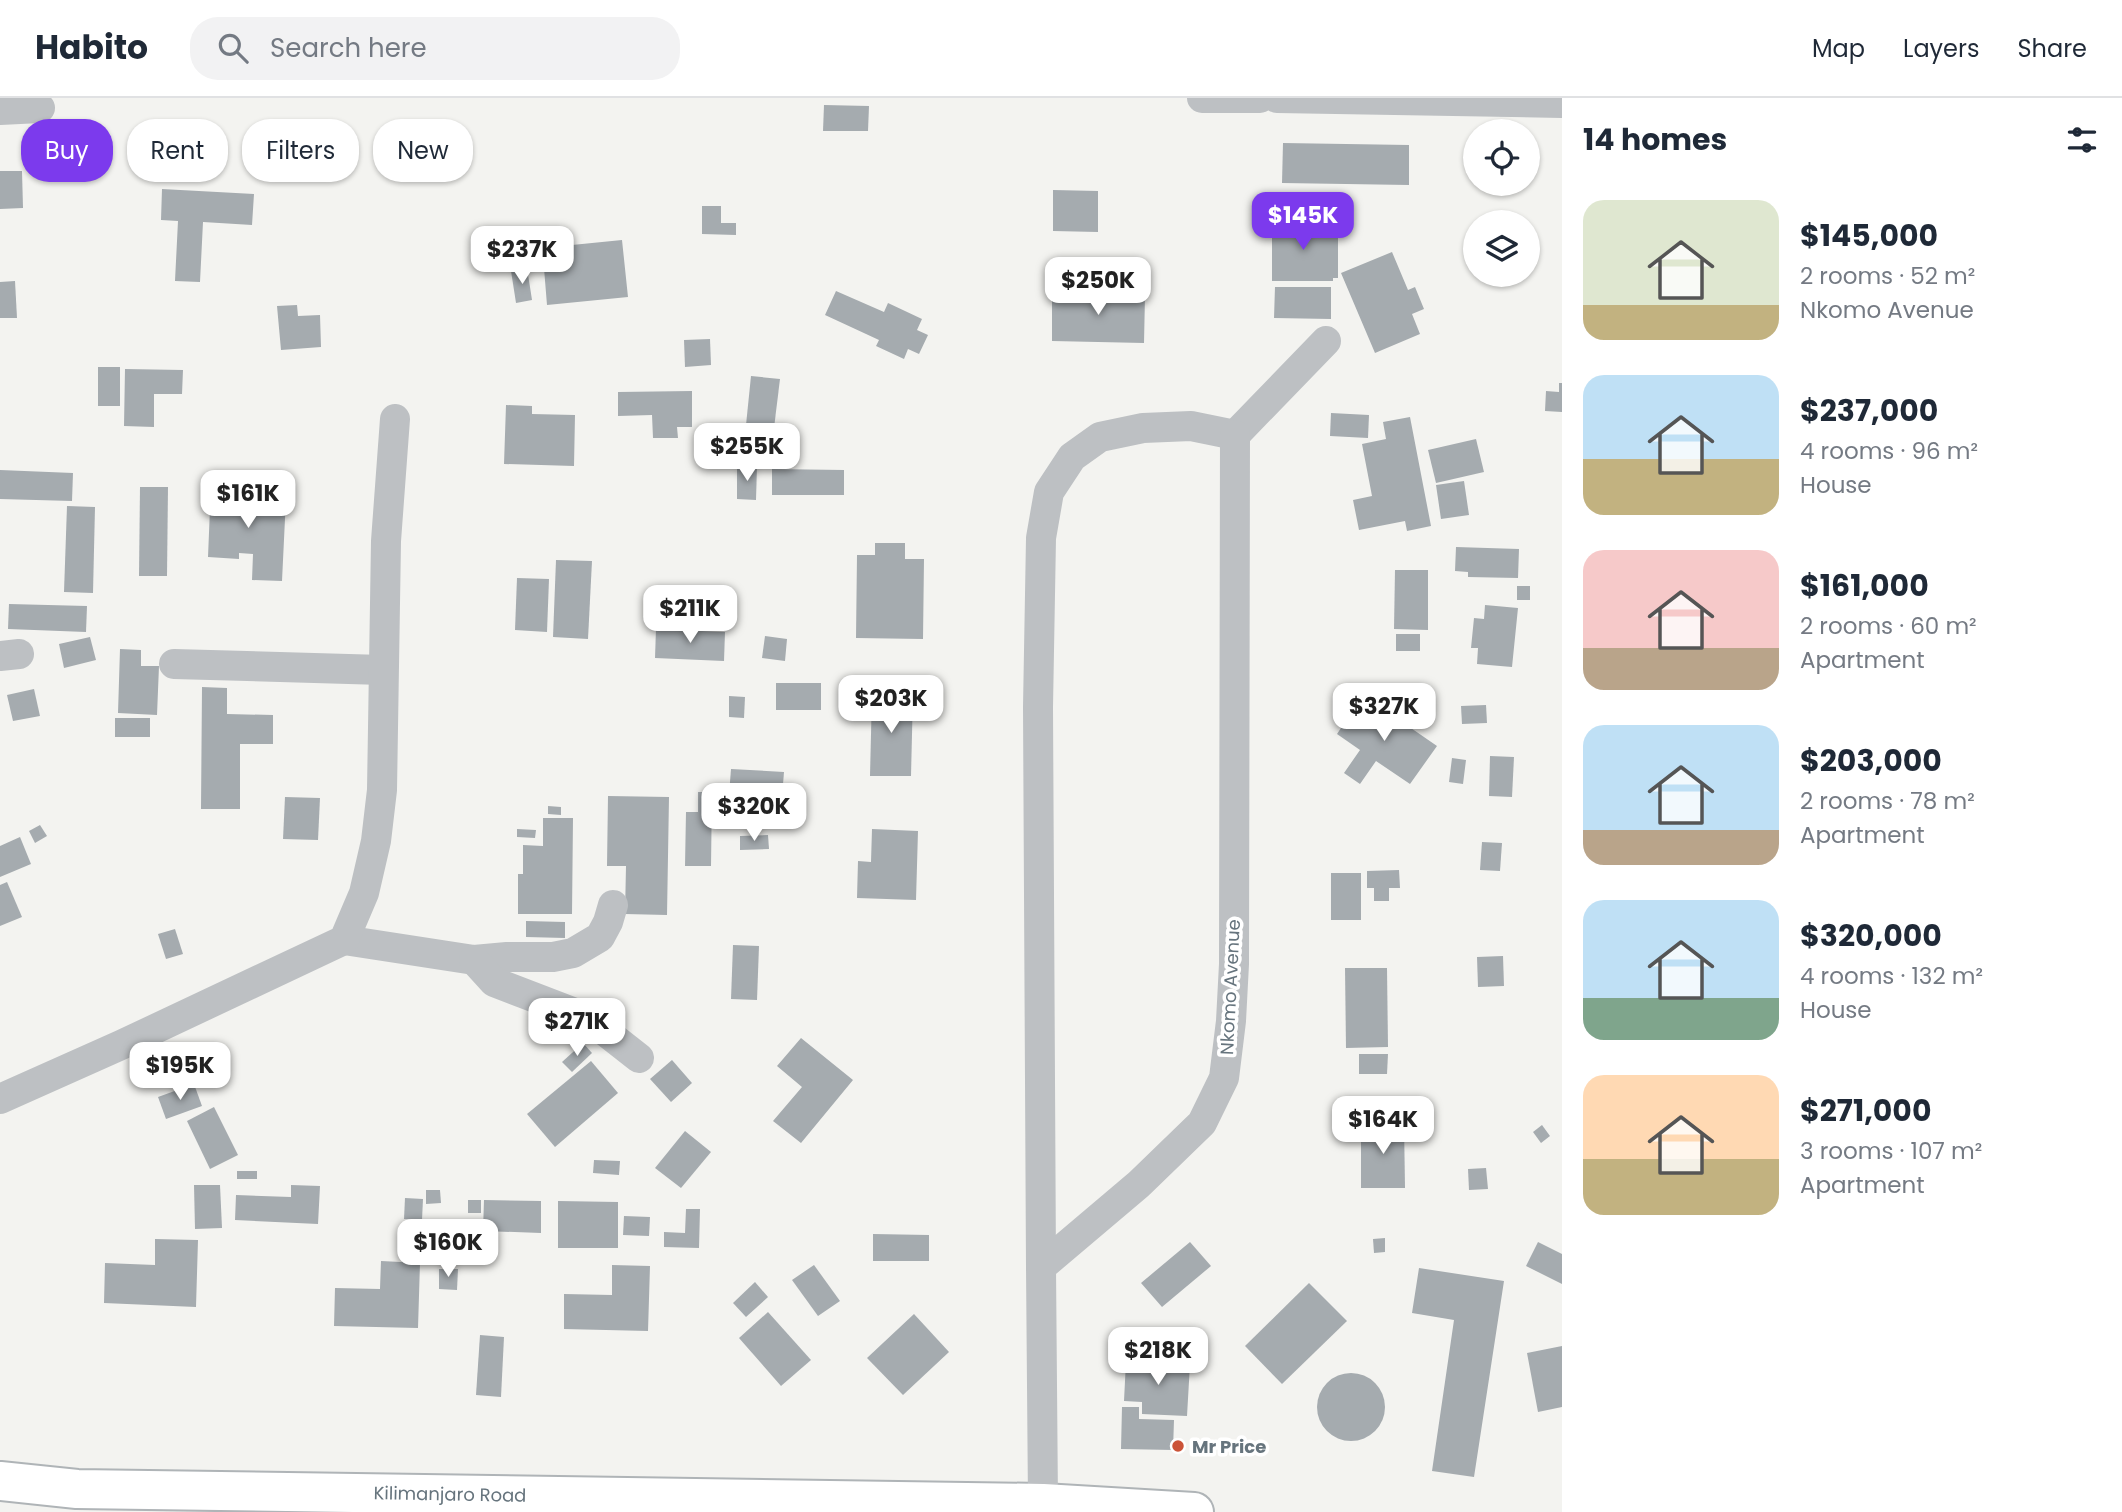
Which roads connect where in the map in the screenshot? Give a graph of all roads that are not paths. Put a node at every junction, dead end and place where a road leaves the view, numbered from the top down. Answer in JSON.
{"nodes":[{"id":1,"x":1202,"y":98,"type":"edge"},
{"id":2,"x":1215,"y":98,"type":"edge"},
{"id":3,"x":1260,"y":98,"type":"edge"},
{"id":4,"x":1277,"y":98,"type":"edge"},
{"id":5,"x":1544,"y":101,"type":"edge"},
{"id":6,"x":40,"y":108,"type":"dead end"},
{"id":7,"x":0,"y":110,"type":"edge"},
{"id":8,"x":1326,"y":341,"type":"dead end"},
{"id":9,"x":396,"y":419,"type":"dead end"},
{"id":10,"x":1236,"y":435,"type":"junction"},
{"id":11,"x":174,"y":664,"type":"dead end"},
{"id":12,"x":383,"y":670,"type":"junction"},
{"id":13,"x":613,"y":905,"type":"dead end"},
{"id":14,"x":344,"y":940,"type":"junction"},
{"id":15,"x":474,"y":960,"type":"junction"},
{"id":16,"x":639,"y":1058,"type":"dead end"},
{"id":17,"x":0,"y":1098,"type":"edge"},
{"id":18,"x":1041,"y":1267,"type":"junction"},
{"id":19,"x":0,"y":1481,"type":"edge"},
{"id":20,"x":82,"y":1500,"type":"edge"},
{"id":21,"x":1043,"y":1503,"type":"junction"},
{"id":22,"x":1194,"y":1512,"type":"edge"}],
"edges":[{"from":1,"to":2,"type":"street"},
{"from":2,"to":3,"type":"street"},
{"from":4,"to":5,"type":"street"},
{"from":6,"to":7,"type":"street"},
{"from":8,"to":10,"type":"street"},
{"from":9,"to":12,"type":"street"},
{"from":10,"to":18,"type":"street","name":"Nkomo Avenue"},
{"from":10,"to":18,"type":"street"},
{"from":11,"to":12,"type":"street"},
{"from":12,"to":14,"type":"street"},
{"from":13,"to":15,"type":"street"},
{"from":14,"to":15,"type":"street"},
{"from":14,"to":17,"type":"street"},
{"from":15,"to":16,"type":"street"},
{"from":18,"to":21,"type":"street"},
{"from":19,"to":20,"type":"main road","name":"Kilimanjaro Road"},
{"from":20,"to":21,"type":"main road","name":"Kilimanjaro Road"},
{"from":21,"to":22,"type":"main road","name":"Kilimanjaro Road"}]}
